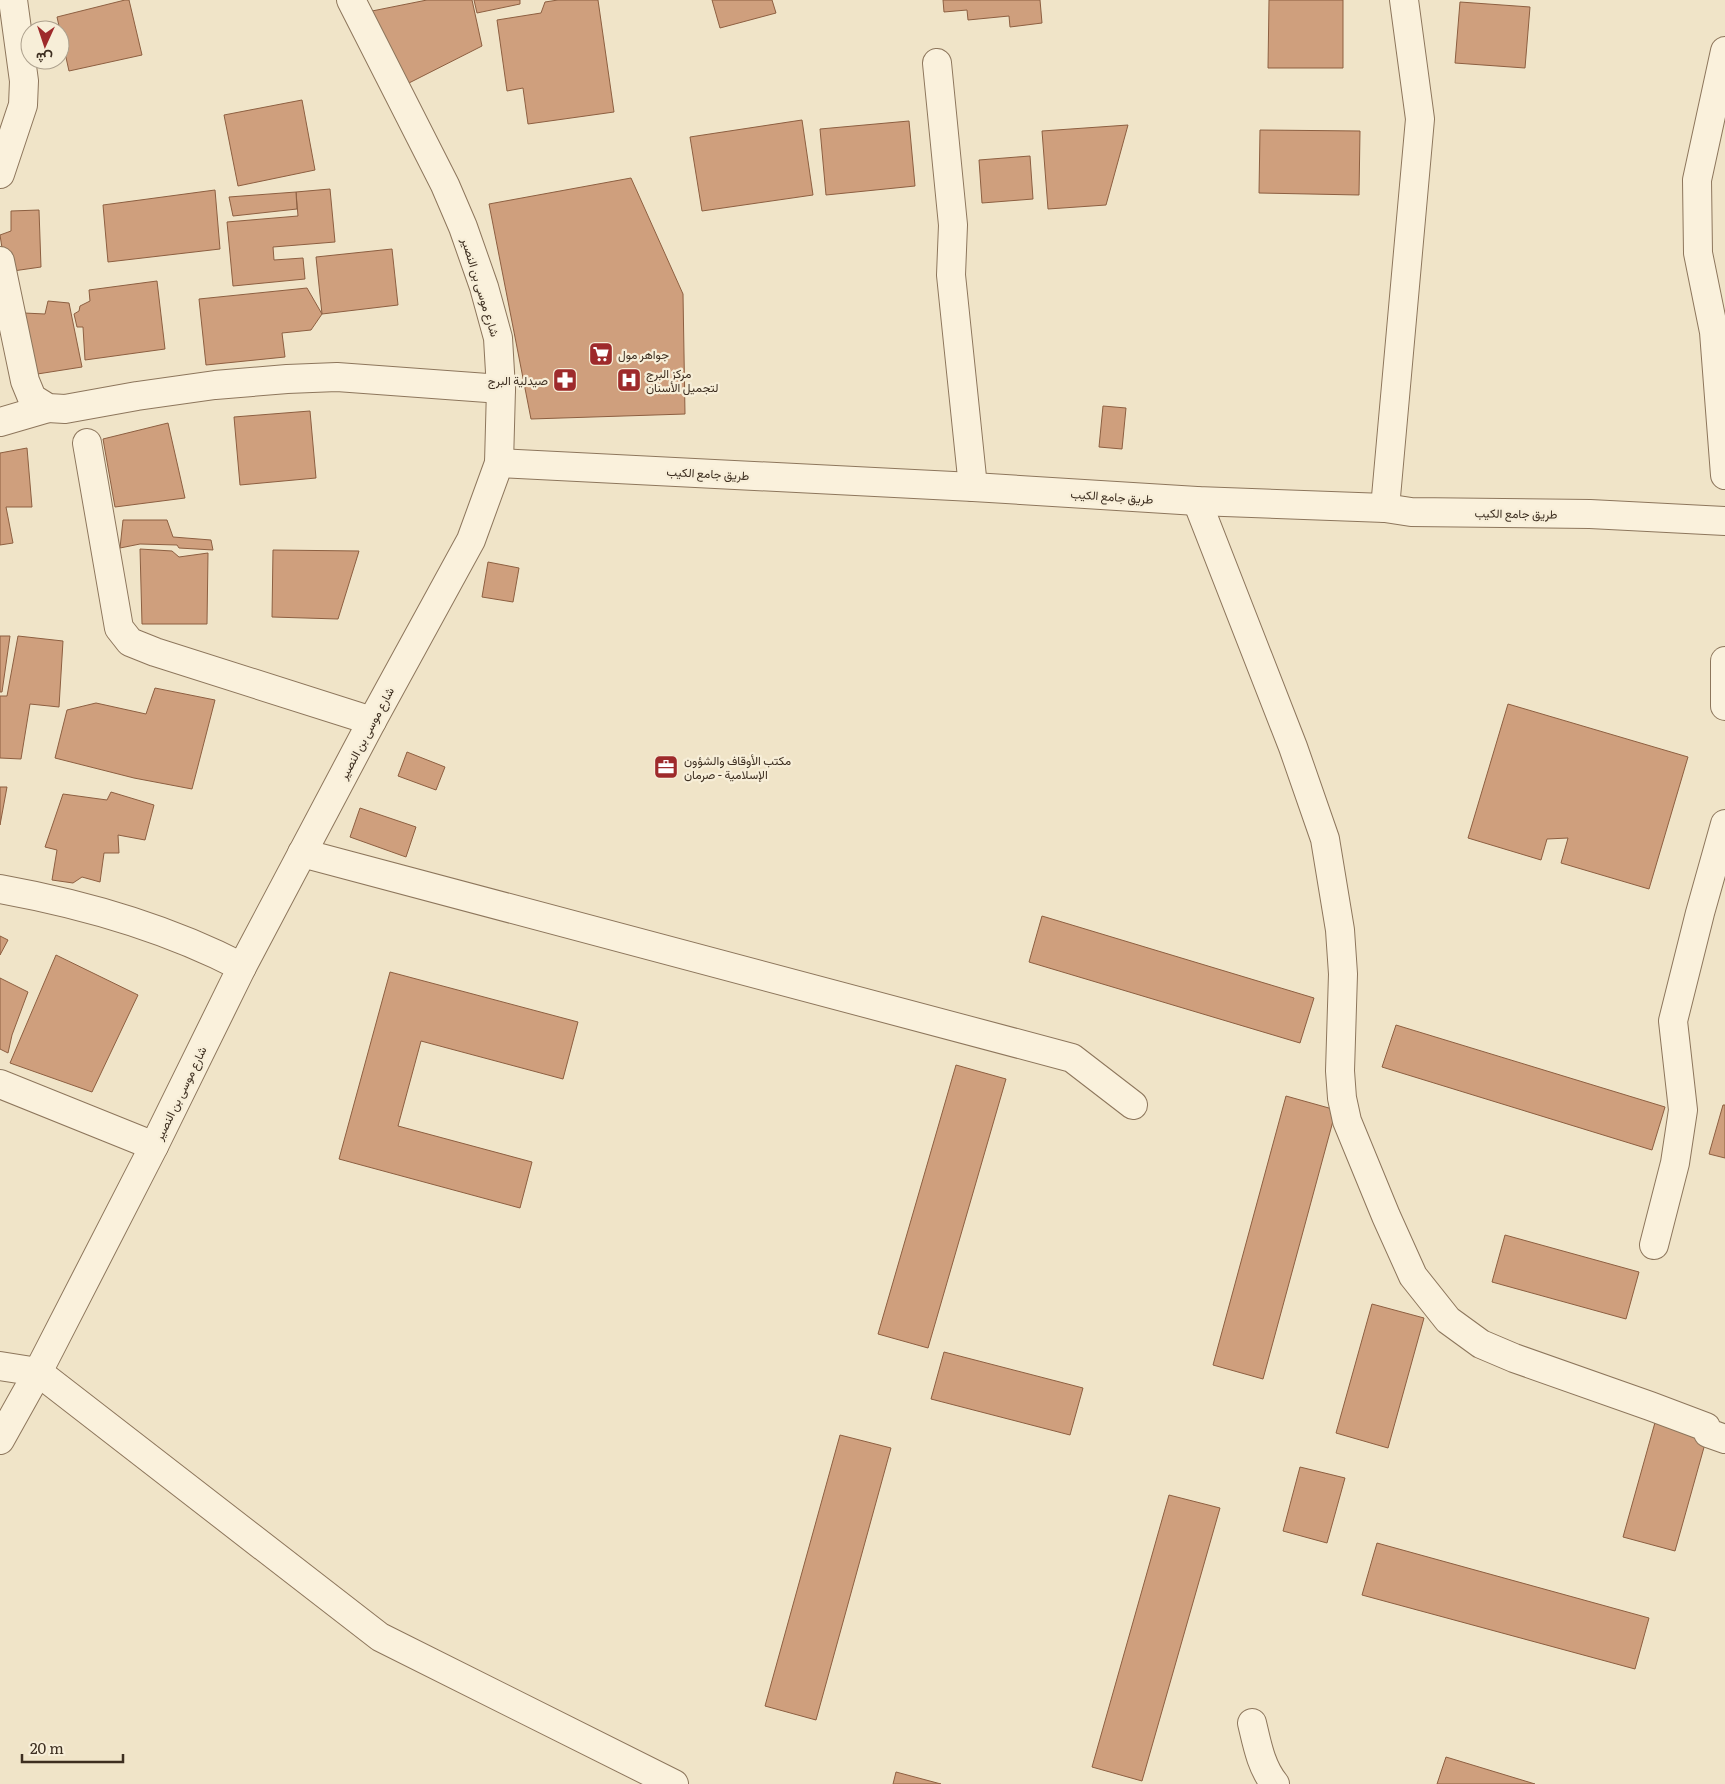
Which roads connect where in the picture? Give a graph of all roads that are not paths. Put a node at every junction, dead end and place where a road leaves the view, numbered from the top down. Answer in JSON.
{"nodes":[{"id":1,"x":13,"y":0,"type":"edge"},
{"id":2,"x":351,"y":0,"type":"edge"},
{"id":3,"x":1404,"y":0,"type":"edge"},
{"id":4,"x":1725,"y":51,"type":"edge"},
{"id":5,"x":937,"y":63,"type":"dead end"},
{"id":6,"x":0,"y":174,"type":"edge"},
{"id":7,"x":0,"y":261,"type":"edge"},
{"id":8,"x":501,"y":389,"type":"junction"},
{"id":9,"x":48,"y":408,"type":"junction"},
{"id":10,"x":0,"y":422,"type":"edge"},
{"id":11,"x":87,"y":443,"type":"dead end"},
{"id":12,"x":499,"y":463,"type":"junction"},
{"id":13,"x":1725,"y":475,"type":"edge"},
{"id":14,"x":973,"y":486,"type":"junction"},
{"id":15,"x":1197,"y":501,"type":"junction"},
{"id":16,"x":1385,"y":508,"type":"junction"},
{"id":17,"x":1725,"y":521,"type":"edge"},
{"id":18,"x":1725,"y":661,"type":"edge"},
{"id":19,"x":1725,"y":706,"type":"edge"},
{"id":20,"x":372,"y":720,"type":"junction"},
{"id":21,"x":1725,"y":824,"type":"edge"},
{"id":22,"x":302,"y":854,"type":"junction"},
{"id":23,"x":0,"y":889,"type":"edge"},
{"id":24,"x":242,"y":967,"type":"junction"},
{"id":25,"x":0,"y":1084,"type":"edge"},
{"id":26,"x":1133,"y":1105,"type":"dead end"},
{"id":27,"x":154,"y":1146,"type":"junction"},
{"id":28,"x":1654,"y":1246,"type":"dead end"},
{"id":29,"x":0,"y":1366,"type":"edge"},
{"id":30,"x":38,"y":1372,"type":"junction"},
{"id":31,"x":1725,"y":1438,"type":"edge"},
{"id":32,"x":0,"y":1440,"type":"edge"},
{"id":33,"x":1252,"y":1723,"type":"dead end"},
{"id":34,"x":674,"y":1784,"type":"edge"},
{"id":35,"x":1276,"y":1784,"type":"edge"}],
"edges":[{"from":1,"to":6,"type":"street"},
{"from":2,"to":8,"type":"street","name":"شارع موسى بن النصير"},
{"from":3,"to":16,"type":"street"},
{"from":4,"to":13,"type":"street"},
{"from":5,"to":14,"type":"street"},
{"from":7,"to":9,"type":"street"},
{"from":8,"to":9,"type":"street"},
{"from":8,"to":12,"type":"street","name":"شارع موسى بن النصير"},
{"from":9,"to":10,"type":"street"},
{"from":11,"to":20,"type":"street"},
{"from":12,"to":14,"type":"street","name":"طريق جامع الكيب"},
{"from":12,"to":20,"type":"street","name":"شارع موسى بن النصير"},
{"from":14,"to":15,"type":"street","name":"طريق جامع الكيب"},
{"from":15,"to":16,"type":"street","name":"طريق جامع الكيب"},
{"from":15,"to":31,"type":"street"},
{"from":16,"to":17,"type":"street","name":"طريق جامع الكيب"},
{"from":18,"to":19,"type":"street"},
{"from":20,"to":22,"type":"street","name":"شارع موسى بن النصير"},
{"from":21,"to":28,"type":"street"},
{"from":22,"to":24,"type":"street","name":"شارع موسى بن النصير"},
{"from":22,"to":26,"type":"street"},
{"from":23,"to":24,"type":"street"},
{"from":24,"to":27,"type":"street","name":"شارع موسى بن النصير"},
{"from":25,"to":27,"type":"street"},
{"from":27,"to":30,"type":"street","name":"شارع موسى بن النصير"},
{"from":29,"to":30,"type":"street"},
{"from":30,"to":32,"type":"street","name":"شارع موسى بن النصير"},
{"from":30,"to":34,"type":"street"},
{"from":33,"to":35,"type":"street"}]}
